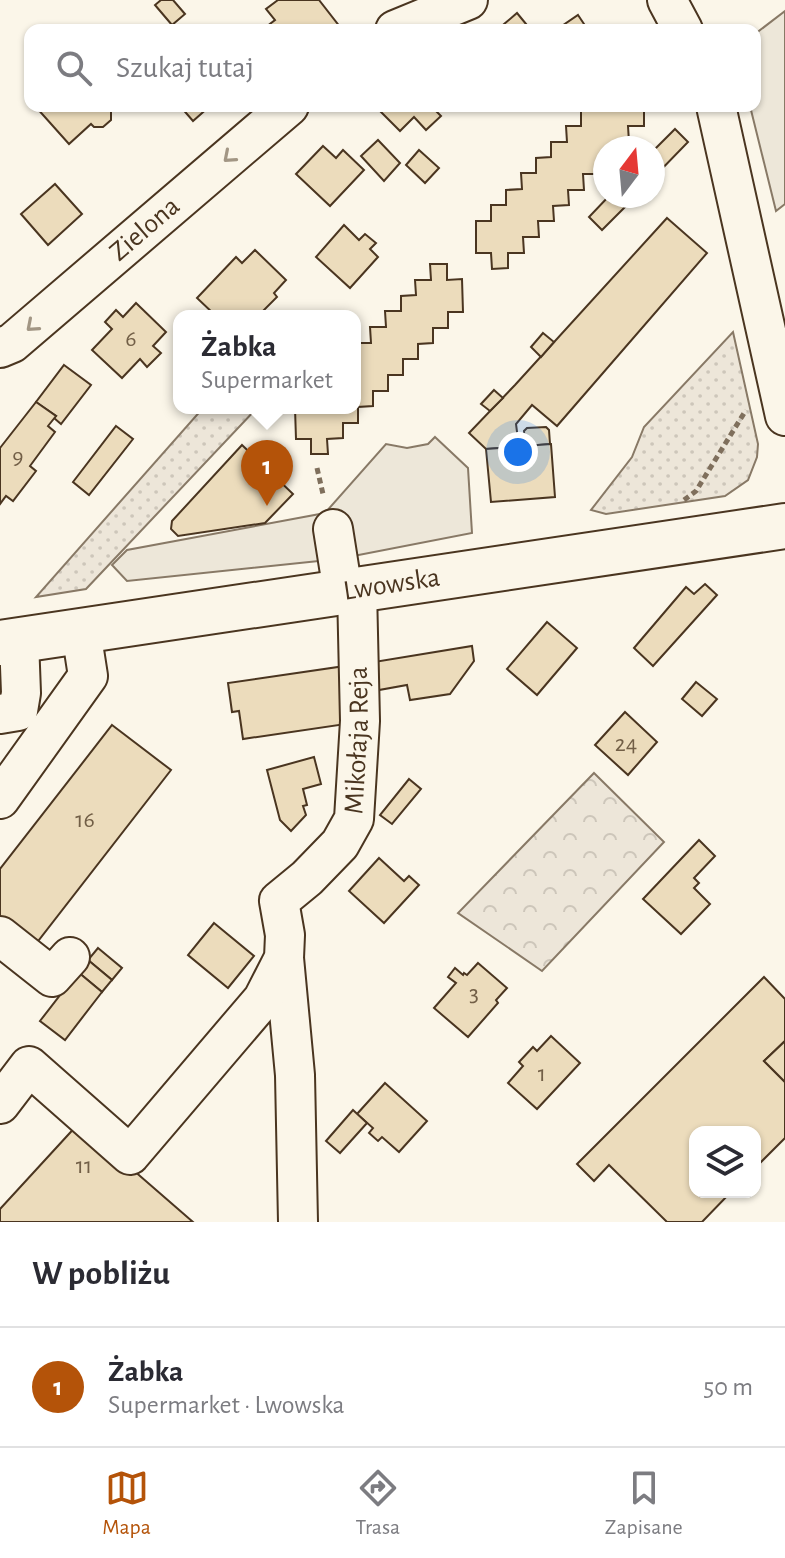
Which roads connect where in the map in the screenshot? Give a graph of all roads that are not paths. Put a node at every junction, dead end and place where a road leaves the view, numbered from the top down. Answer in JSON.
{"nodes":[{"id":1,"x":468,"y":0,"type":"edge"},
{"id":2,"x":667,"y":0,"type":"edge"},
{"id":3,"x":410,"y":24,"type":"edge"},
{"id":4,"x":680,"y":24,"type":"edge"},
{"id":5,"x":282,"y":112,"type":"edge"},
{"id":6,"x":717,"y":112,"type":"edge"},
{"id":7,"x":0,"y":348,"type":"edge"},
{"id":8,"x":785,"y":416,"type":"edge"},
{"id":9,"x":329,"y":514,"type":"road end"},
{"id":10,"x":785,"y":526,"type":"edge"},
{"id":11,"x":350,"y":591,"type":"junction"},
{"id":12,"x":81,"y":631,"type":"junction"},
{"id":13,"x":9,"y":641,"type":"edge"},
{"id":14,"x":0,"y":714,"type":"edge"},
{"id":15,"x":0,"y":799,"type":"edge"},
{"id":16,"x":0,"y":936,"type":"edge"},
{"id":17,"x":70,"y":957,"type":"dead end"},
{"id":18,"x":284,"y":958,"type":"junction"},
{"id":19,"x":0,"y":1104,"type":"edge"},
{"id":20,"x":298,"y":1222,"type":"edge"}],
"edges":[{"from":1,"to":3,"type":"street"},
{"from":2,"to":4,"type":"street"},
{"from":5,"to":7,"type":"street","name":"Zielona","one_way":true},
{"from":6,"to":8,"type":"street"},
{"from":9,"to":11,"type":"street"},
{"from":10,"to":11,"type":"main road","name":"Lwowska"},
{"from":11,"to":12,"type":"main road","name":"Lwowska"},
{"from":11,"to":18,"type":"street","name":"Mikołaja Reja"},
{"from":12,"to":13,"type":"main road","name":"Lwowska"},
{"from":12,"to":15,"type":"street"},
{"from":13,"to":14,"type":"street"},
{"from":16,"to":17,"type":"street"},
{"from":18,"to":19,"type":"street","name":"Mikołaja Reja"},
{"from":18,"to":20,"type":"street","name":"Mikołaja Reja"}]}
